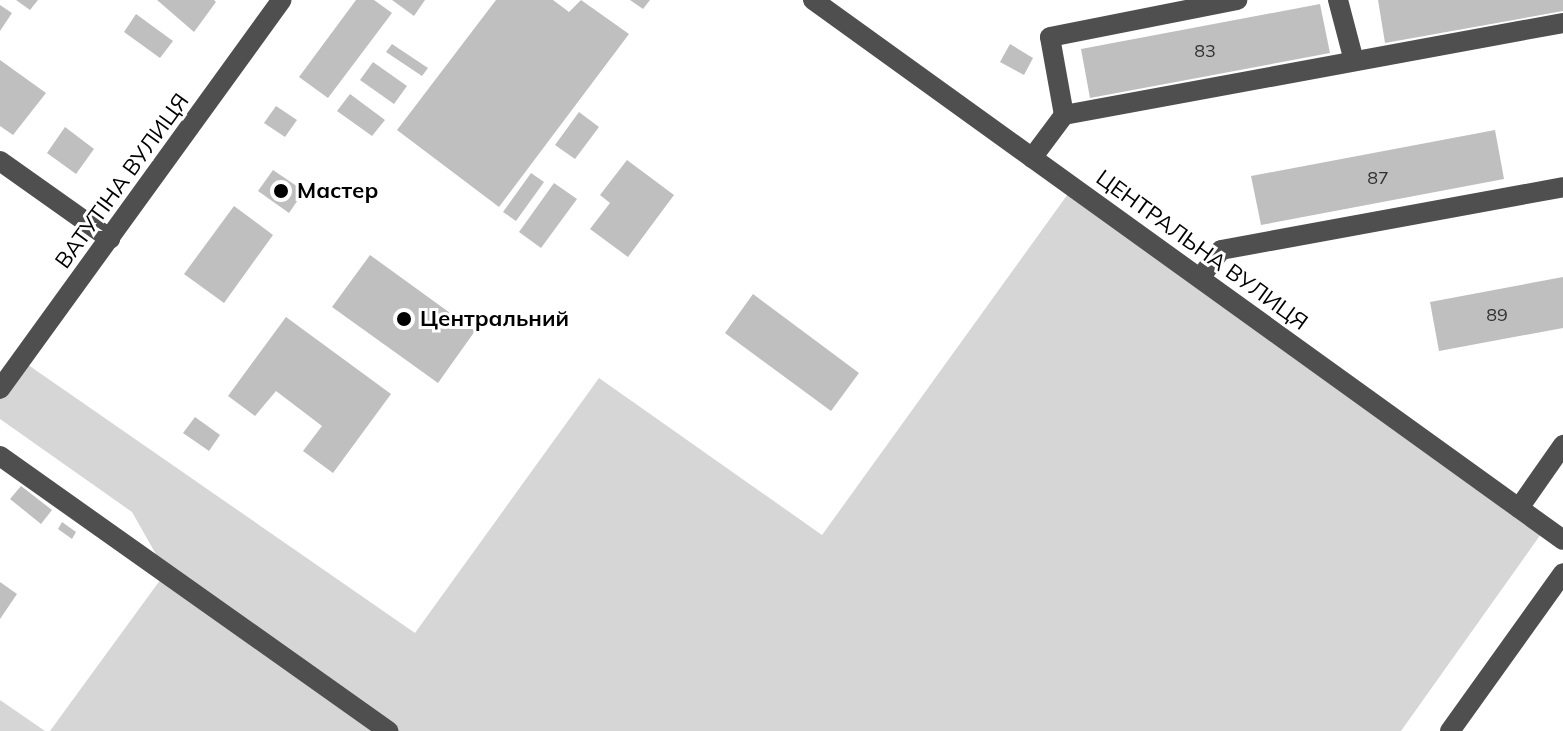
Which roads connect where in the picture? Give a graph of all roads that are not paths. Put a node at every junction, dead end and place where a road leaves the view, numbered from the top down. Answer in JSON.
{"nodes":[{"id":1,"x":282,"y":0,"type":"edge"},
{"id":2,"x":813,"y":0,"type":"edge"},
{"id":3,"x":1237,"y":0,"type":"edge"},
{"id":4,"x":1338,"y":0,"type":"edge"},
{"id":5,"x":1563,"y":23,"type":"edge"},
{"id":6,"x":1354,"y":61,"type":"junction"},
{"id":7,"x":1064,"y":115,"type":"junction"},
{"id":8,"x":1032,"y":158,"type":"junction"},
{"id":9,"x":0,"y":161,"type":"edge"},
{"id":10,"x":1563,"y":187,"type":"edge"},
{"id":11,"x":110,"y":239,"type":"junction"},
{"id":12,"x":1200,"y":278,"type":"junction"},
{"id":13,"x":0,"y":389,"type":"edge"},
{"id":14,"x":1563,"y":445,"type":"edge"},
{"id":15,"x":0,"y":456,"type":"edge"},
{"id":16,"x":1519,"y":508,"type":"junction"},
{"id":17,"x":1563,"y":540,"type":"edge"},
{"id":18,"x":1563,"y":573,"type":"edge"},
{"id":19,"x":389,"y":731,"type":"edge"},
{"id":20,"x":1450,"y":731,"type":"edge"}],
"edges":[{"from":1,"to":11,"type":"street","name":"ВАТУТІНА ВУЛИЦЯ"},
{"from":2,"to":8,"type":"street","name":"ЦЕНТРАЛЬНА ВУЛИЦЯ"},
{"from":3,"to":7,"type":"street"},
{"from":4,"to":6,"type":"street"},
{"from":5,"to":6,"type":"street"},
{"from":6,"to":7,"type":"street"},
{"from":7,"to":8,"type":"street"},
{"from":8,"to":12,"type":"street","name":"ЦЕНТРАЛЬНА ВУЛИЦЯ"},
{"from":9,"to":11,"type":"street"},
{"from":10,"to":12,"type":"street"},
{"from":11,"to":13,"type":"street","name":"ВАТУТІНА ВУЛИЦЯ"},
{"from":12,"to":16,"type":"street","name":"ЦЕНТРАЛЬНА ВУЛИЦЯ"},
{"from":14,"to":16,"type":"street"},
{"from":15,"to":19,"type":"street"},
{"from":16,"to":17,"type":"street","name":"ЦЕНТРАЛЬНА ВУЛИЦЯ"},
{"from":18,"to":20,"type":"street"}]}
